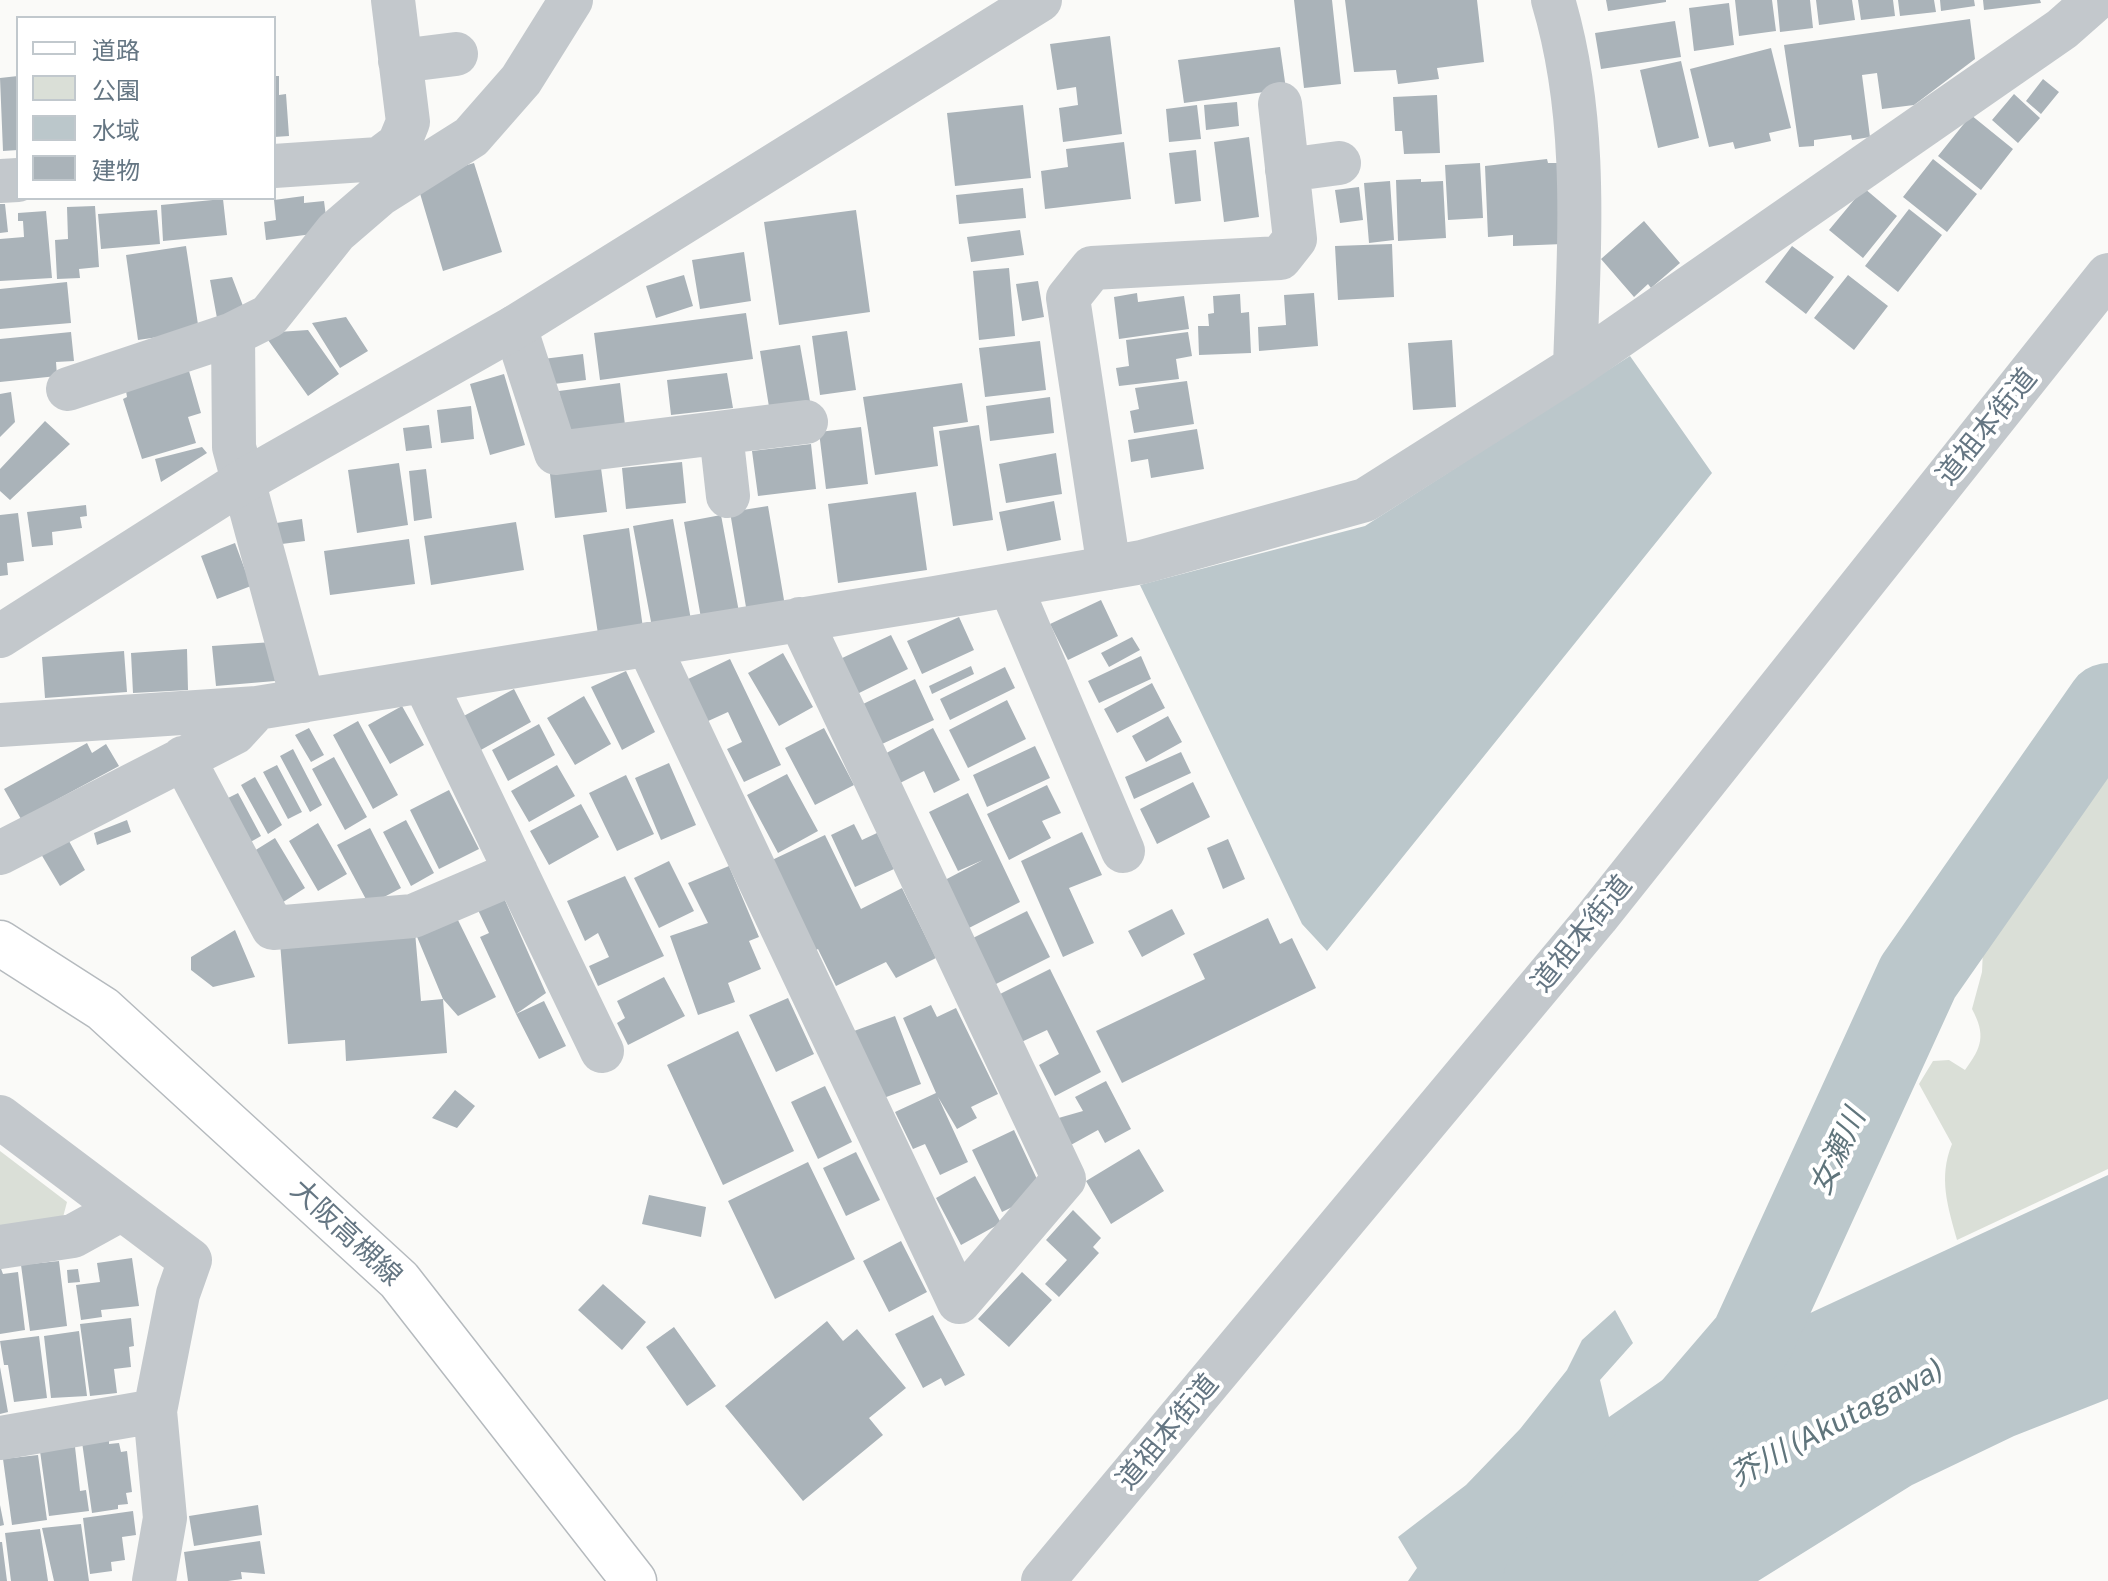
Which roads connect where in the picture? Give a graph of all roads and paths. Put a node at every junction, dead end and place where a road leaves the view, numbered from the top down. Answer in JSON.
{"nodes":[{"id":1,"x":393,"y":0,"type":"edge"},
{"id":2,"x":571,"y":0,"type":"edge"},
{"id":3,"x":1040,"y":0,"type":"edge"},
{"id":4,"x":1553,"y":0,"type":"edge"},
{"id":5,"x":2095,"y":0,"type":"edge"},
{"id":6,"x":456,"y":54,"type":"dead end"},
{"id":7,"x":400,"y":61,"type":"junction"},
{"id":8,"x":1280,"y":104,"type":"dead end"},
{"id":9,"x":1339,"y":163,"type":"dead end"},
{"id":10,"x":276,"y":166,"type":"edge"},
{"id":11,"x":1287,"y":170,"type":"junction"},
{"id":12,"x":2108,"y":275,"type":"edge"},
{"id":13,"x":515,"y":327,"type":"junction"},
{"id":14,"x":233,"y":334,"type":"junction"},
{"id":15,"x":1575,"y":367,"type":"junction"},
{"id":16,"x":68,"y":389,"type":"dead end"},
{"id":17,"x":806,"y":422,"type":"dead end"},
{"id":18,"x":721,"y":433,"type":"junction"},
{"id":19,"x":242,"y":482,"type":"junction"},
{"id":20,"x":728,"y":496,"type":"dead end"},
{"id":21,"x":1109,"y":568,"type":"junction"},
{"id":22,"x":1010,"y":585,"type":"junction"},
{"id":23,"x":800,"y":619,"type":"junction"},
{"id":24,"x":0,"y":636,"type":"edge"},
{"id":25,"x":648,"y":644,"type":"junction"},
{"id":26,"x":424,"y":681,"type":"junction"},
{"id":27,"x":303,"y":701,"type":"junction"},
{"id":28,"x":257,"y":708,"type":"junction"},
{"id":29,"x":0,"y":725,"type":"edge"},
{"id":30,"x":183,"y":758,"type":"junction"},
{"id":31,"x":1123,"y":851,"type":"dead end"},
{"id":32,"x":0,"y":853,"type":"edge"},
{"id":33,"x":516,"y":872,"type":"junction"},
{"id":34,"x":0,"y":943,"type":"edge"},
{"id":35,"x":602,"y":1051,"type":"dead end"},
{"id":36,"x":0,"y":1117,"type":"edge"},
{"id":37,"x":122,"y":1209,"type":"junction"},
{"id":38,"x":0,"y":1247,"type":"edge"},
{"id":39,"x":155,"y":1411,"type":"junction"},
{"id":40,"x":0,"y":1438,"type":"edge"},
{"id":41,"x":154,"y":1581,"type":"edge"},
{"id":42,"x":634,"y":1581,"type":"edge"},
{"id":43,"x":1043,"y":1581,"type":"edge"}],
"edges":[{"from":1,"to":7,"type":"street"},
{"from":2,"to":14,"type":"street"},
{"from":3,"to":13,"type":"street"},
{"from":4,"to":15,"type":"street"},
{"from":5,"to":15,"type":"street"},
{"from":6,"to":7,"type":"street"},
{"from":7,"to":10,"type":"street"},
{"from":8,"to":11,"type":"street"},
{"from":9,"to":11,"type":"street"},
{"from":11,"to":21,"type":"street"},
{"from":12,"to":43,"type":"street","name":"道祖本街道"},
{"from":13,"to":18,"type":"street"},
{"from":13,"to":19,"type":"street"},
{"from":14,"to":16,"type":"street"},
{"from":14,"to":19,"type":"street"},
{"from":15,"to":21,"type":"street"},
{"from":17,"to":18,"type":"street"},
{"from":18,"to":20,"type":"street"},
{"from":19,"to":24,"type":"street"},
{"from":19,"to":27,"type":"street"},
{"from":21,"to":22,"type":"street"},
{"from":22,"to":23,"type":"street"},
{"from":22,"to":31,"type":"street"},
{"from":23,"to":25,"type":"street"},
{"from":23,"to":25,"type":"street"},
{"from":25,"to":26,"type":"street"},
{"from":26,"to":27,"type":"street"},
{"from":26,"to":33,"type":"street"},
{"from":27,"to":28,"type":"street"},
{"from":28,"to":29,"type":"street"},
{"from":28,"to":30,"type":"street"},
{"from":30,"to":32,"type":"street"},
{"from":30,"to":33,"type":"street"},
{"from":33,"to":35,"type":"street"},
{"from":34,"to":42,"type":"main road","name":"大阪高槻線"},
{"from":36,"to":37,"type":"street"},
{"from":37,"to":38,"type":"street"},
{"from":37,"to":39,"type":"street"},
{"from":39,"to":40,"type":"street"},
{"from":39,"to":41,"type":"street"}]}
